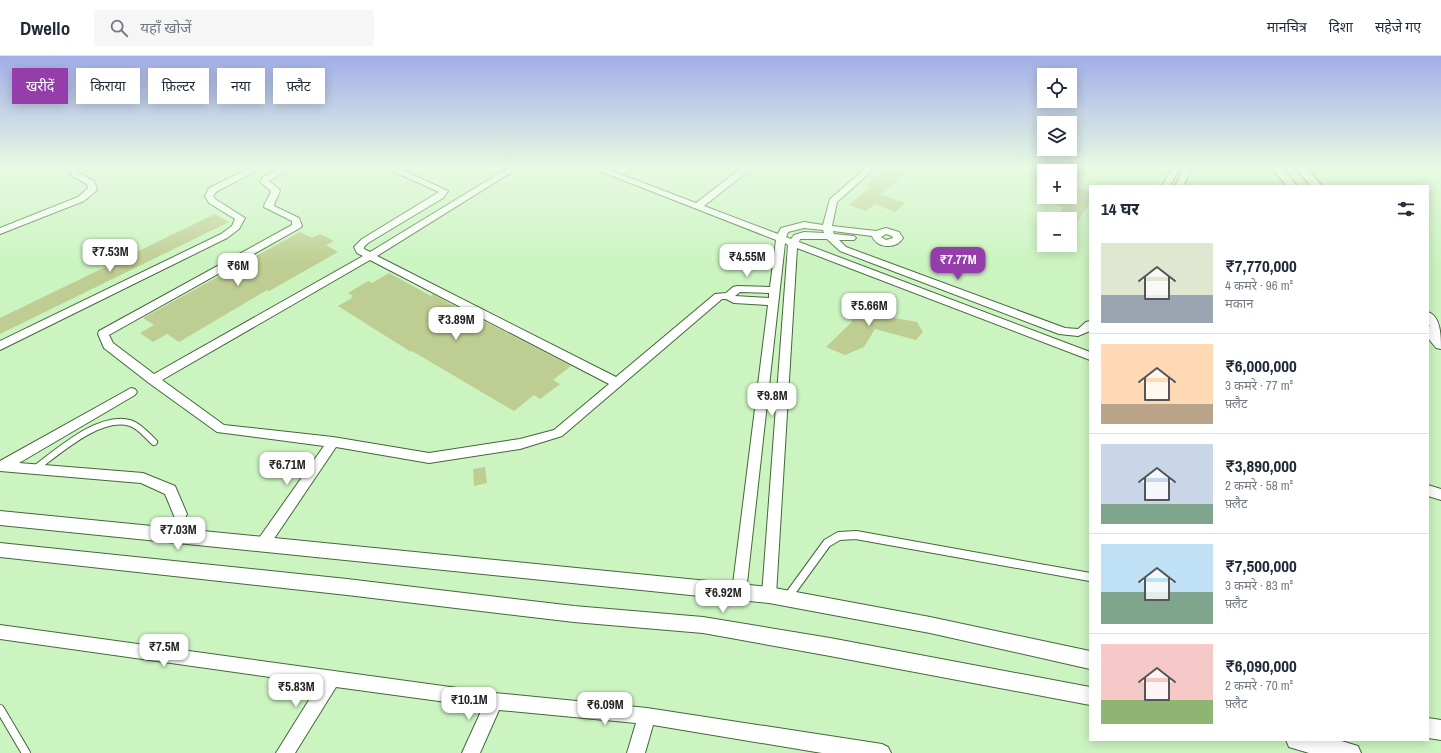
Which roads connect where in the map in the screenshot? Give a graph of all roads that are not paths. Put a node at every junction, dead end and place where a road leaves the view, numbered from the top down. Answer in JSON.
{"nodes":[{"id":1,"x":78,"y":201,"type":"edge"},
{"id":2,"x":212,"y":201,"type":"edge"},
{"id":3,"x":271,"y":201,"type":"edge"},
{"id":4,"x":432,"y":201,"type":"edge"},
{"id":5,"x":461,"y":201,"type":"edge"},
{"id":6,"x":680,"y":201,"type":"edge"},
{"id":7,"x":705,"y":201,"type":"edge"},
{"id":8,"x":834,"y":201,"type":"edge"},
{"id":9,"x":697,"y":207,"type":"junction"},
{"id":10,"x":0,"y":231,"type":"edge"},
{"id":11,"x":829,"y":232,"type":"junction"},
{"id":12,"x":878,"y":237,"type":"dead end"},
{"id":13,"x":781,"y":239,"type":"junction"},
{"id":14,"x":793,"y":243,"type":"junction"},
{"id":15,"x":370,"y":256,"type":"junction"},
{"id":16,"x":774,"y":296,"type":"junction"},
{"id":17,"x":1429,"y":317,"type":"edge"},
{"id":18,"x":1089,"y":326,"type":"edge"},
{"id":19,"x":1429,"y":331,"type":"edge"},
{"id":20,"x":1441,"y":332,"type":"edge"},
{"id":21,"x":1441,"y":345,"type":"edge"},
{"id":22,"x":0,"y":346,"type":"edge"},
{"id":23,"x":1089,"y":356,"type":"edge"},
{"id":24,"x":153,"y":380,"type":"junction"},
{"id":25,"x":617,"y":382,"type":"junction"},
{"id":26,"x":131,"y":392,"type":"dead end"},
{"id":27,"x":154,"y":442,"type":"dead end"},
{"id":28,"x":333,"y":442,"type":"junction"},
{"id":29,"x":1,"y":467,"type":"edge"},
{"id":30,"x":36,"y":468,"type":"junction"},
{"id":31,"x":1429,"y":490,"type":"edge"},
{"id":32,"x":1441,"y":495,"type":"edge"},
{"id":33,"x":180,"y":514,"type":"dead end"},
{"id":34,"x":0,"y":518,"type":"edge"},
{"id":35,"x":262,"y":545,"type":"junction"},
{"id":36,"x":0,"y":550,"type":"edge"},
{"id":37,"x":1089,"y":577,"type":"edge"},
{"id":38,"x":739,"y":592,"type":"junction"},
{"id":39,"x":769,"y":595,"type":"junction"},
{"id":40,"x":787,"y":598,"type":"junction"},
{"id":41,"x":0,"y":632,"type":"edge"},
{"id":42,"x":1089,"y":660,"type":"edge"},
{"id":43,"x":332,"y":679,"type":"junction"},
{"id":44,"x":1089,"y":696,"type":"edge"},
{"id":45,"x":494,"y":701,"type":"junction"},
{"id":46,"x":0,"y":709,"type":"edge"},
{"id":47,"x":648,"y":716,"type":"junction"},
{"id":48,"x":1429,"y":728,"type":"edge"},
{"id":49,"x":1441,"y":730,"type":"edge"},
{"id":50,"x":1300,"y":741,"type":"edge"},
{"id":51,"x":804,"y":748,"type":"edge"},
{"id":52,"x":26,"y":753,"type":"edge"},
{"id":53,"x":285,"y":753,"type":"edge"},
{"id":54,"x":471,"y":753,"type":"edge"},
{"id":55,"x":636,"y":753,"type":"edge"},
{"id":56,"x":882,"y":753,"type":"edge"},
{"id":57,"x":1351,"y":753,"type":"edge"}],
"edges":[{"from":1,"to":10,"type":"street"},
{"from":2,"to":22,"type":"street"},
{"from":3,"to":24,"type":"street"},
{"from":4,"to":15,"type":"street"},
{"from":5,"to":15,"type":"street"},
{"from":6,"to":9,"type":"street"},
{"from":7,"to":9,"type":"street"},
{"from":8,"to":11,"type":"street"},
{"from":9,"to":13,"type":"street"},
{"from":11,"to":12,"type":"street"},
{"from":11,"to":13,"type":"street"},
{"from":11,"to":14,"type":"street"},
{"from":11,"to":18,"type":"street"},
{"from":13,"to":14,"type":"street"},
{"from":13,"to":16,"type":"street"},
{"from":14,"to":23,"type":"street"},
{"from":14,"to":39,"type":"street"},
{"from":15,"to":24,"type":"street"},
{"from":15,"to":25,"type":"street"},
{"from":16,"to":25,"type":"street"},
{"from":16,"to":38,"type":"street"},
{"from":17,"to":20,"type":"street"},
{"from":19,"to":21,"type":"street"},
{"from":24,"to":28,"type":"street"},
{"from":25,"to":28,"type":"street"},
{"from":26,"to":29,"type":"street"},
{"from":27,"to":30,"type":"lane"},
{"from":28,"to":35,"type":"street"},
{"from":29,"to":30,"type":"street"},
{"from":30,"to":33,"type":"street"},
{"from":31,"to":32,"type":"street"},
{"from":34,"to":35,"type":"street"},
{"from":35,"to":38,"type":"street"},
{"from":36,"to":44,"type":"street"},
{"from":37,"to":40,"type":"lane"},
{"from":38,"to":39,"type":"street"},
{"from":39,"to":40,"type":"street"},
{"from":40,"to":42,"type":"street"},
{"from":41,"to":43,"type":"street"},
{"from":43,"to":45,"type":"street"},
{"from":43,"to":53,"type":"street"},
{"from":45,"to":47,"type":"street"},
{"from":45,"to":54,"type":"street"},
{"from":46,"to":52,"type":"lane"},
{"from":47,"to":51,"type":"street"},
{"from":47,"to":55,"type":"street"},
{"from":48,"to":49,"type":"street"},
{"from":50,"to":57,"type":"street"},
{"from":51,"to":56,"type":"street"}]}
